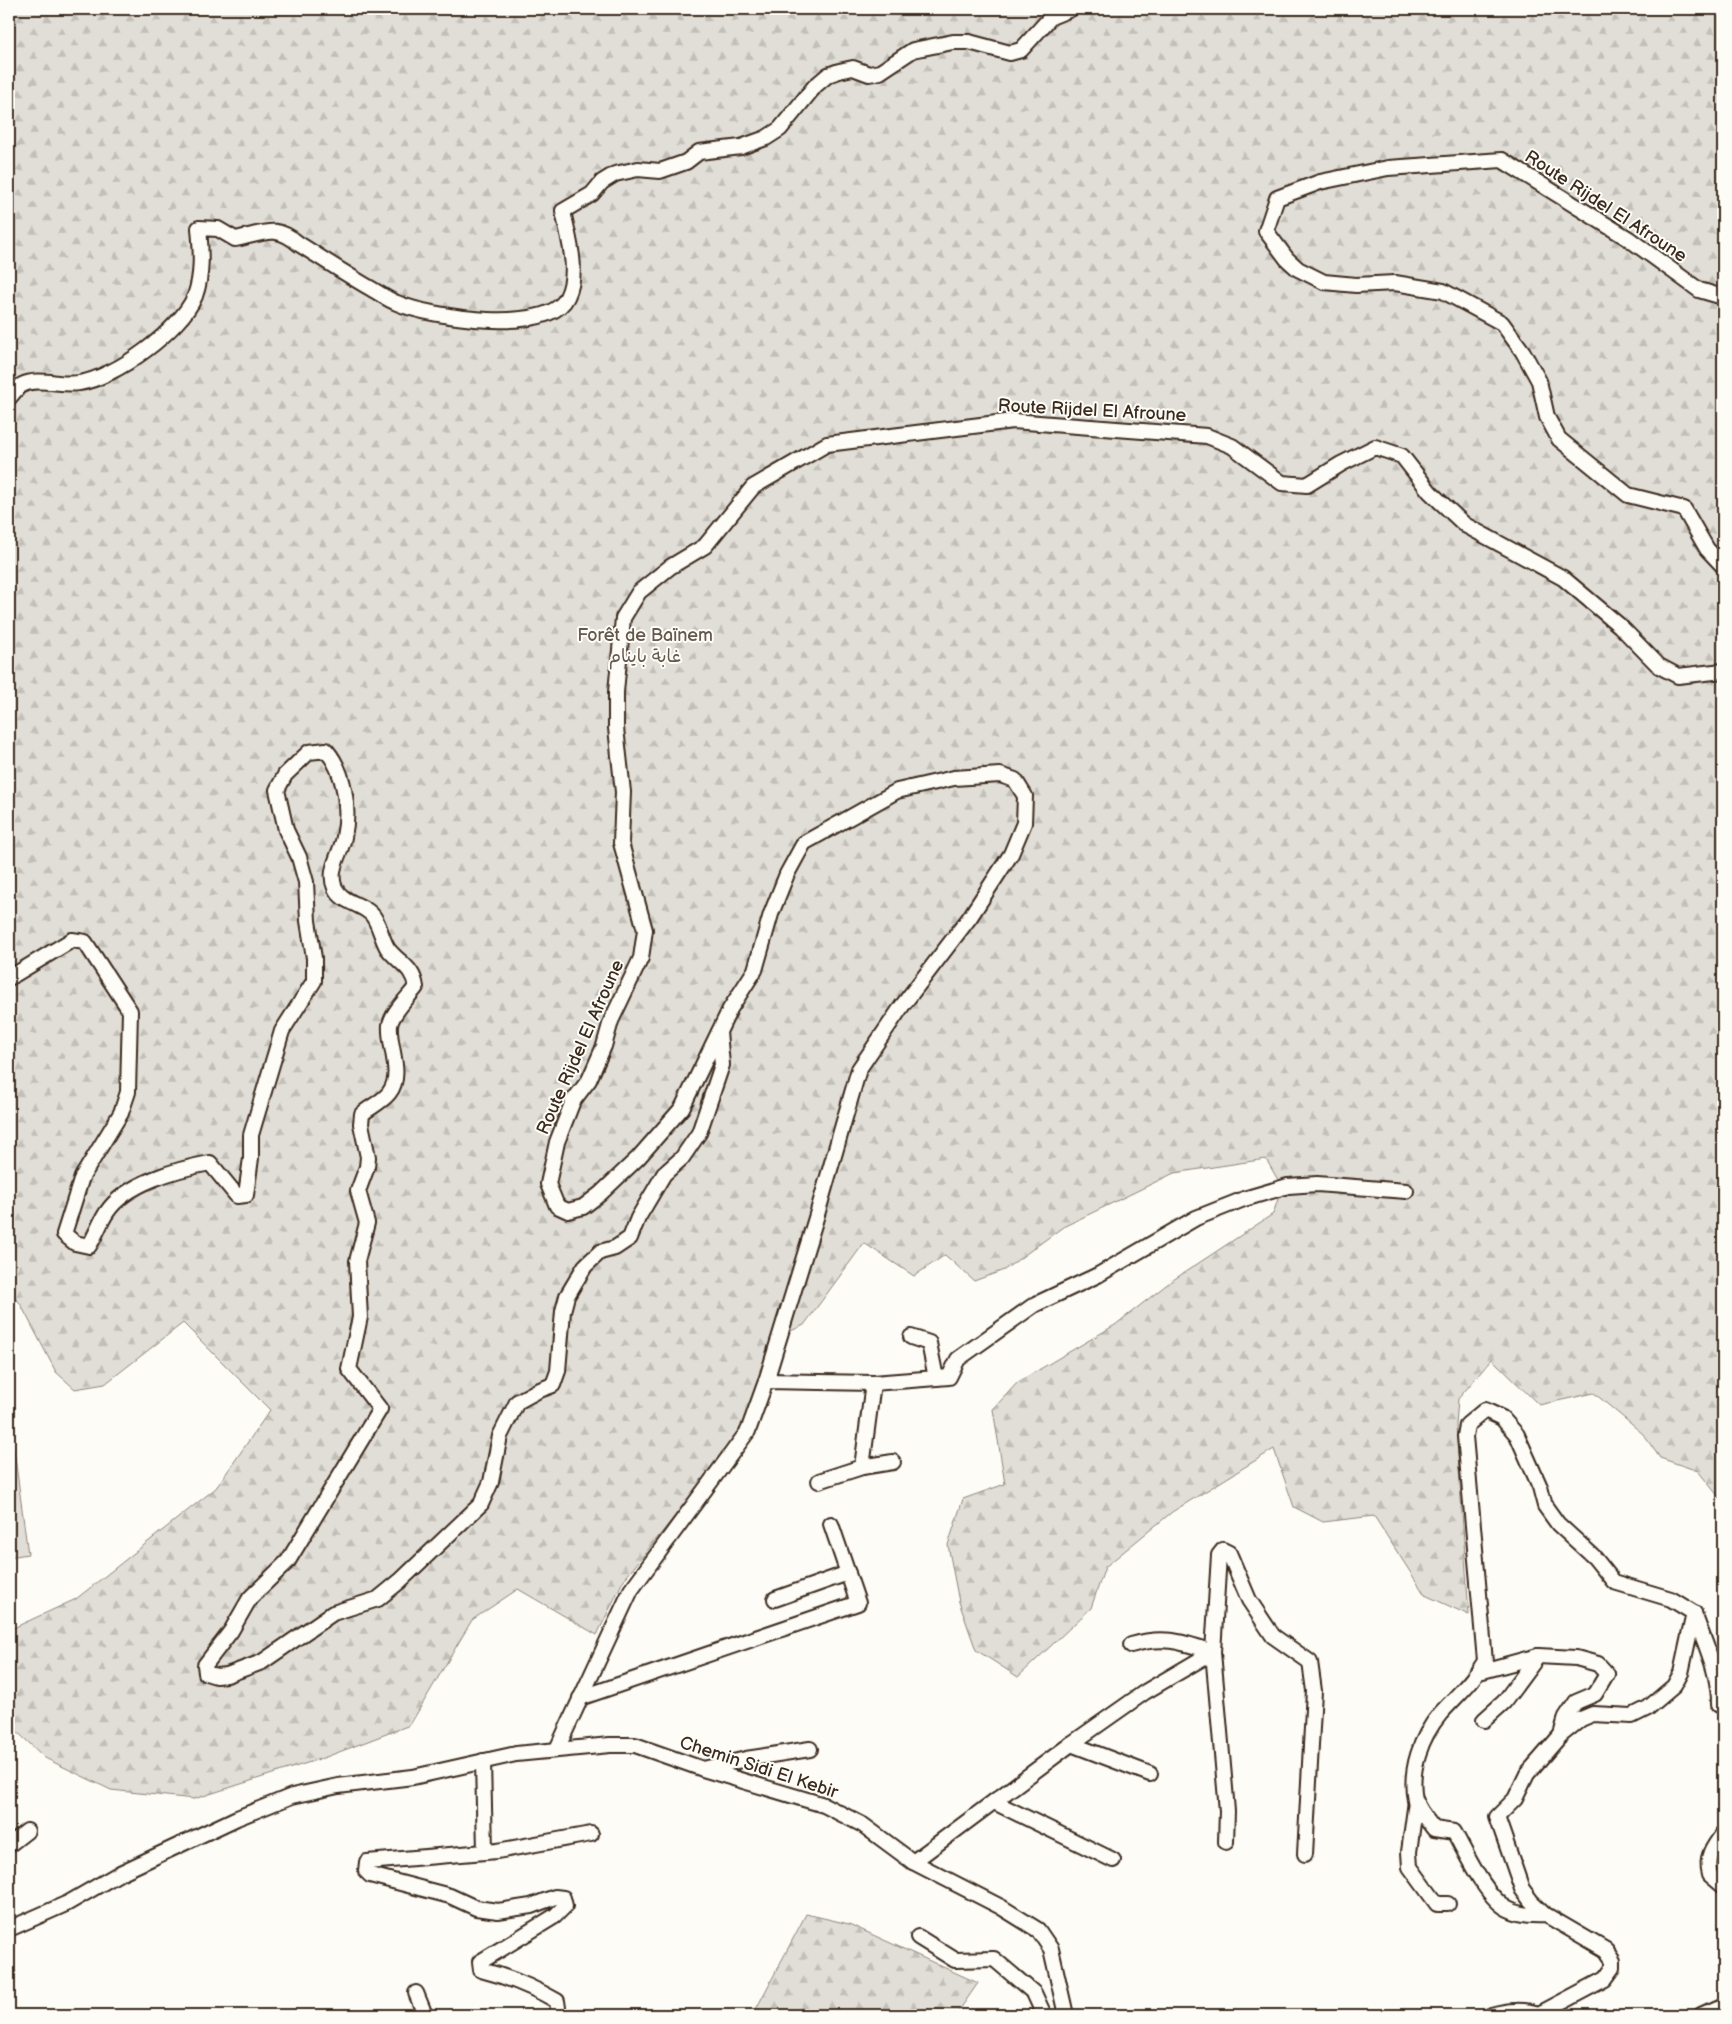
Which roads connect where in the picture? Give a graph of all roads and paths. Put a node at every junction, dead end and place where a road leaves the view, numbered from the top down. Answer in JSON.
{"nodes":[{"id":1,"x":1071,"y":9,"type":"edge"},
{"id":2,"x":1723,"y":297,"type":"edge"},
{"id":3,"x":9,"y":398,"type":"edge"},
{"id":4,"x":1723,"y":566,"type":"edge"},
{"id":5,"x":1723,"y":671,"type":"edge"},
{"id":6,"x":9,"y":978,"type":"edge"},
{"id":7,"x":719,"y":1032,"type":"junction"},
{"id":8,"x":1406,"y":1190,"type":"dead end"},
{"id":9,"x":911,"y":1337,"type":"dead end"},
{"id":10,"x":936,"y":1378,"type":"junction"},
{"id":11,"x":766,"y":1381,"type":"junction"},
{"id":12,"x":873,"y":1383,"type":"junction"},
{"id":13,"x":892,"y":1462,"type":"dead end"},
{"id":14,"x":862,"y":1467,"type":"junction"},
{"id":15,"x":819,"y":1480,"type":"dead end"},
{"id":16,"x":831,"y":1524,"type":"dead end"},
{"id":17,"x":848,"y":1573,"type":"junction"},
{"id":18,"x":775,"y":1599,"type":"dead end"},
{"id":19,"x":1694,"y":1613,"type":"junction"},
{"id":20,"x":1131,"y":1645,"type":"dead end"},
{"id":21,"x":1213,"y":1652,"type":"junction"},
{"id":22,"x":1538,"y":1656,"type":"junction"},
{"id":23,"x":1479,"y":1672,"type":"junction"},
{"id":24,"x":580,"y":1698,"type":"junction"},
{"id":25,"x":1719,"y":1705,"type":"dead end"},
{"id":26,"x":1484,"y":1720,"type":"dead end"},
{"id":27,"x":1561,"y":1735,"type":"junction"},
{"id":28,"x":1071,"y":1744,"type":"junction"},
{"id":29,"x":557,"y":1749,"type":"junction"},
{"id":30,"x":810,"y":1749,"type":"dead end"},
{"id":31,"x":483,"y":1761,"type":"junction"},
{"id":32,"x":703,"y":1769,"type":"junction"},
{"id":33,"x":1150,"y":1774,"type":"dead end"},
{"id":34,"x":1416,"y":1801,"type":"junction"},
{"id":35,"x":994,"y":1802,"type":"junction"},
{"id":36,"x":27,"y":1831,"type":"dead end"},
{"id":37,"x":591,"y":1834,"type":"dead end"},
{"id":38,"x":1723,"y":1834,"type":"edge"},
{"id":39,"x":1226,"y":1842,"type":"dead end"},
{"id":40,"x":9,"y":1845,"type":"edge"},
{"id":41,"x":485,"y":1851,"type":"junction"},
{"id":42,"x":1305,"y":1854,"type":"dead end"},
{"id":43,"x":1113,"y":1860,"type":"dead end"},
{"id":44,"x":912,"y":1862,"type":"junction"},
{"id":45,"x":1723,"y":1886,"type":"edge"},
{"id":46,"x":1448,"y":1904,"type":"dead end"},
{"id":47,"x":1546,"y":1915,"type":"junction"},
{"id":48,"x":9,"y":1929,"type":"edge"},
{"id":49,"x":918,"y":1937,"type":"dead end"},
{"id":50,"x":416,"y":1993,"type":"dead end"},
{"id":51,"x":1723,"y":2005,"type":"edge"},
{"id":52,"x":426,"y":2015,"type":"edge"},
{"id":53,"x":559,"y":2015,"type":"edge"},
{"id":54,"x":1044,"y":2015,"type":"edge"},
{"id":55,"x":1066,"y":2015,"type":"edge"},
{"id":56,"x":1491,"y":2015,"type":"edge"},
{"id":57,"x":1540,"y":2015,"type":"edge"},
{"id":58,"x":1701,"y":2015,"type":"edge"}],
"edges":[{"from":1,"to":3,"type":"street"},
{"from":2,"to":4,"type":"street","name":"Route Rijdel El Afroune"},
{"from":5,"to":7,"type":"street","name":"Route Rijdel El Afroune"},
{"from":6,"to":7,"type":"street"},
{"from":7,"to":11,"type":"street","name":"Route Rijdel El Afroune"},
{"from":8,"to":10,"type":"street"},
{"from":9,"to":10,"type":"street"},
{"from":10,"to":12,"type":"street"},
{"from":11,"to":12,"type":"street"},
{"from":11,"to":24,"type":"street","name":"Route Rijdel El Afroune"},
{"from":12,"to":14,"type":"street"},
{"from":13,"to":14,"type":"street"},
{"from":14,"to":15,"type":"street"},
{"from":16,"to":17,"type":"street"},
{"from":17,"to":18,"type":"street"},
{"from":17,"to":24,"type":"street"},
{"from":19,"to":23,"type":"street"},
{"from":19,"to":25,"type":"street"},
{"from":19,"to":27,"type":"street"},
{"from":20,"to":21,"type":"street"},
{"from":21,"to":28,"type":"street"},
{"from":21,"to":39,"type":"street"},
{"from":21,"to":42,"type":"street"},
{"from":22,"to":23,"type":"street"},
{"from":22,"to":26,"type":"street"},
{"from":22,"to":27,"type":"street"},
{"from":23,"to":34,"type":"street"},
{"from":24,"to":29,"type":"street","name":"Route Rijdel El Afroune"},
{"from":27,"to":47,"type":"street"},
{"from":28,"to":33,"type":"street"},
{"from":28,"to":35,"type":"street"},
{"from":29,"to":31,"type":"street","name":"Chemin Sidi El Kebir"},
{"from":29,"to":32,"type":"street","name":"Chemin Sidi El Kebir"},
{"from":30,"to":32,"type":"street"},
{"from":31,"to":41,"type":"street"},
{"from":31,"to":48,"type":"street","name":"Chemin Sidi El Kebir"},
{"from":32,"to":44,"type":"street","name":"Chemin Sidi El Kebir"},
{"from":34,"to":46,"type":"street"},
{"from":34,"to":47,"type":"street"},
{"from":35,"to":43,"type":"street"},
{"from":35,"to":44,"type":"street"},
{"from":36,"to":40,"type":"street"},
{"from":37,"to":41,"type":"street"},
{"from":38,"to":45,"type":"street"},
{"from":41,"to":53,"type":"street"},
{"from":44,"to":55,"type":"street","name":"Chemin Sidi El Kebir"},
{"from":47,"to":57,"type":"street"},
{"from":49,"to":54,"type":"street"},
{"from":50,"to":52,"type":"street"},
{"from":51,"to":58,"type":"street"},
{"from":56,"to":57,"type":"street"}]}
